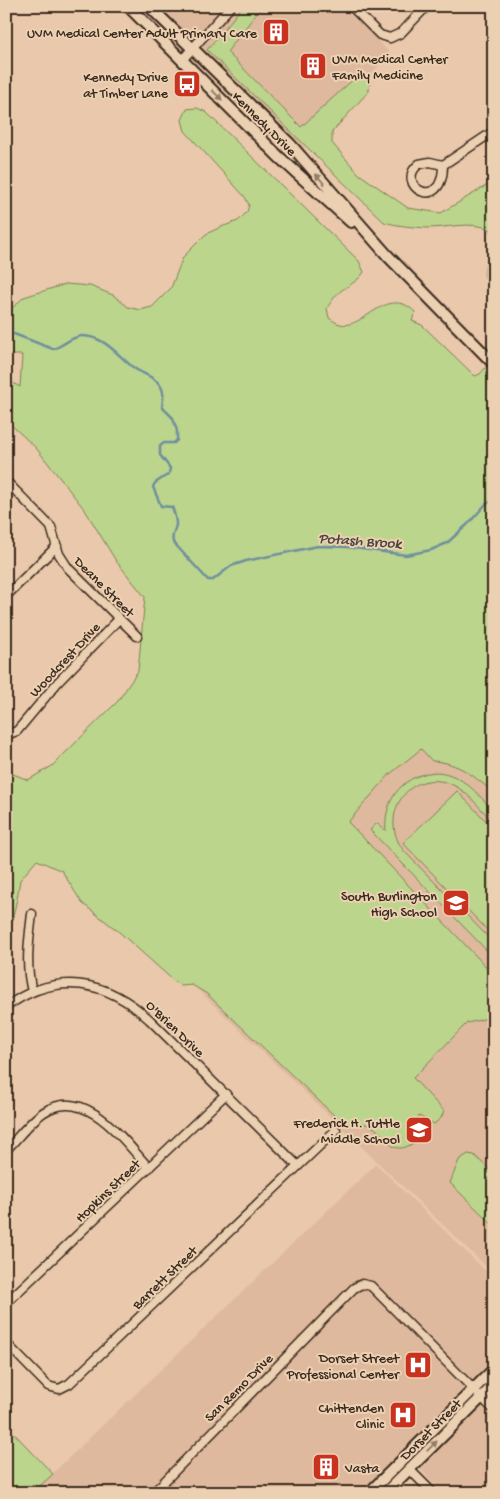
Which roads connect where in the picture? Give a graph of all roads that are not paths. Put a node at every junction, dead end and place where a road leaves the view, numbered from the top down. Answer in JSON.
{"nodes":[{"id":1,"x":128,"y":6,"type":"edge"},
{"id":2,"x":149,"y":6,"type":"edge"},
{"id":3,"x":231,"y":6,"type":"edge"},
{"id":4,"x":351,"y":6,"type":"edge"},
{"id":5,"x":427,"y":6,"type":"edge"},
{"id":6,"x":192,"y":49,"type":"junction"},
{"id":7,"x":182,"y":60,"type":"junction"},
{"id":8,"x":494,"y":131,"type":"edge"},
{"id":9,"x":443,"y":165,"type":"junction"},
{"id":10,"x":387,"y":255,"type":"junction"},
{"id":11,"x":494,"y":364,"type":"edge"},
{"id":12,"x":6,"y":481,"type":"edge"},
{"id":13,"x":56,"y":546,"type":"junction"},
{"id":14,"x":6,"y":596,"type":"edge"},
{"id":15,"x":119,"y":619,"type":"junction"},
{"id":16,"x":137,"y":636,"type":"dead end"},
{"id":17,"x":6,"y":735,"type":"edge"},
{"id":18,"x":32,"y":914,"type":"dead end"},
{"id":19,"x":32,"y":991,"type":"junction"},
{"id":20,"x":6,"y":1007,"type":"edge"},
{"id":21,"x":226,"y":1094,"type":"junction"},
{"id":22,"x":336,"y":1130,"type":"dead end"},
{"id":23,"x":6,"y":1150,"type":"edge"},
{"id":24,"x":298,"y":1166,"type":"junction"},
{"id":25,"x":149,"y":1168,"type":"junction"},
{"id":26,"x":6,"y":1303,"type":"edge"},
{"id":27,"x":6,"y":1342,"type":"edge"},
{"id":28,"x":494,"y":1369,"type":"edge"},
{"id":29,"x":494,"y":1385,"type":"edge"},
{"id":30,"x":473,"y":1389,"type":"junction"},
{"id":31,"x":481,"y":1397,"type":"junction"},
{"id":32,"x":494,"y":1410,"type":"edge"},
{"id":33,"x":409,"y":1469,"type":"junction"},
{"id":34,"x":153,"y":1493,"type":"edge"},
{"id":35,"x":369,"y":1493,"type":"edge"},
{"id":36,"x":385,"y":1493,"type":"edge"},
{"id":37,"x":433,"y":1493,"type":"edge"}],
"edges":[{"from":1,"to":7,"type":"main road","name":"Kennedy Drive"},
{"from":2,"to":6,"type":"main road","name":"Kennedy Drive"},
{"from":3,"to":6,"type":"street"},
{"from":4,"to":5,"type":"street"},
{"from":6,"to":7,"type":"street"},
{"from":10,"to":6,"type":"main road","name":"Kennedy Drive","one_way":true},
{"from":7,"to":10,"type":"main road","name":"Kennedy Drive","one_way":true},
{"from":8,"to":9,"type":"street"},
{"from":9,"to":9,"type":"street"},
{"from":10,"to":11,"type":"main road","name":"Kennedy Drive"},
{"from":12,"to":13,"type":"street","name":"Deane Street"},
{"from":13,"to":14,"type":"street"},
{"from":13,"to":15,"type":"street","name":"Deane Street"},
{"from":15,"to":16,"type":"street","name":"Deane Street"},
{"from":15,"to":17,"type":"street","name":"Woodcrest Drive"},
{"from":18,"to":19,"type":"street"},
{"from":19,"to":20,"type":"street","name":"O'Brien Drive"},
{"from":19,"to":21,"type":"street","name":"O'Brien Drive"},
{"from":21,"to":24,"type":"street","name":"O'Brien Drive"},
{"from":21,"to":25,"type":"street","name":"Hopkins Street"},
{"from":22,"to":24,"type":"street","name":"Barrett Street"},
{"from":23,"to":25,"type":"street"},
{"from":24,"to":27,"type":"street","name":"Barrett Street"},
{"from":25,"to":26,"type":"street","name":"Hopkins Street"},
{"from":28,"to":30,"type":"main road","name":"Dorset Street"},
{"from":29,"to":31,"type":"main road","name":"Dorset Street"},
{"from":30,"to":31,"type":"street"},
{"from":30,"to":34,"type":"street","name":"San Remo Drive"},
{"from":30,"to":35,"type":"main road","name":"Dorset Street"},
{"from":31,"to":32,"type":"street"},
{"from":33,"to":31,"type":"main road","name":"Dorset Street","one_way":true},
{"from":33,"to":36,"type":"main road","name":"Dorset Street"},
{"from":33,"to":37,"type":"street"}]}
